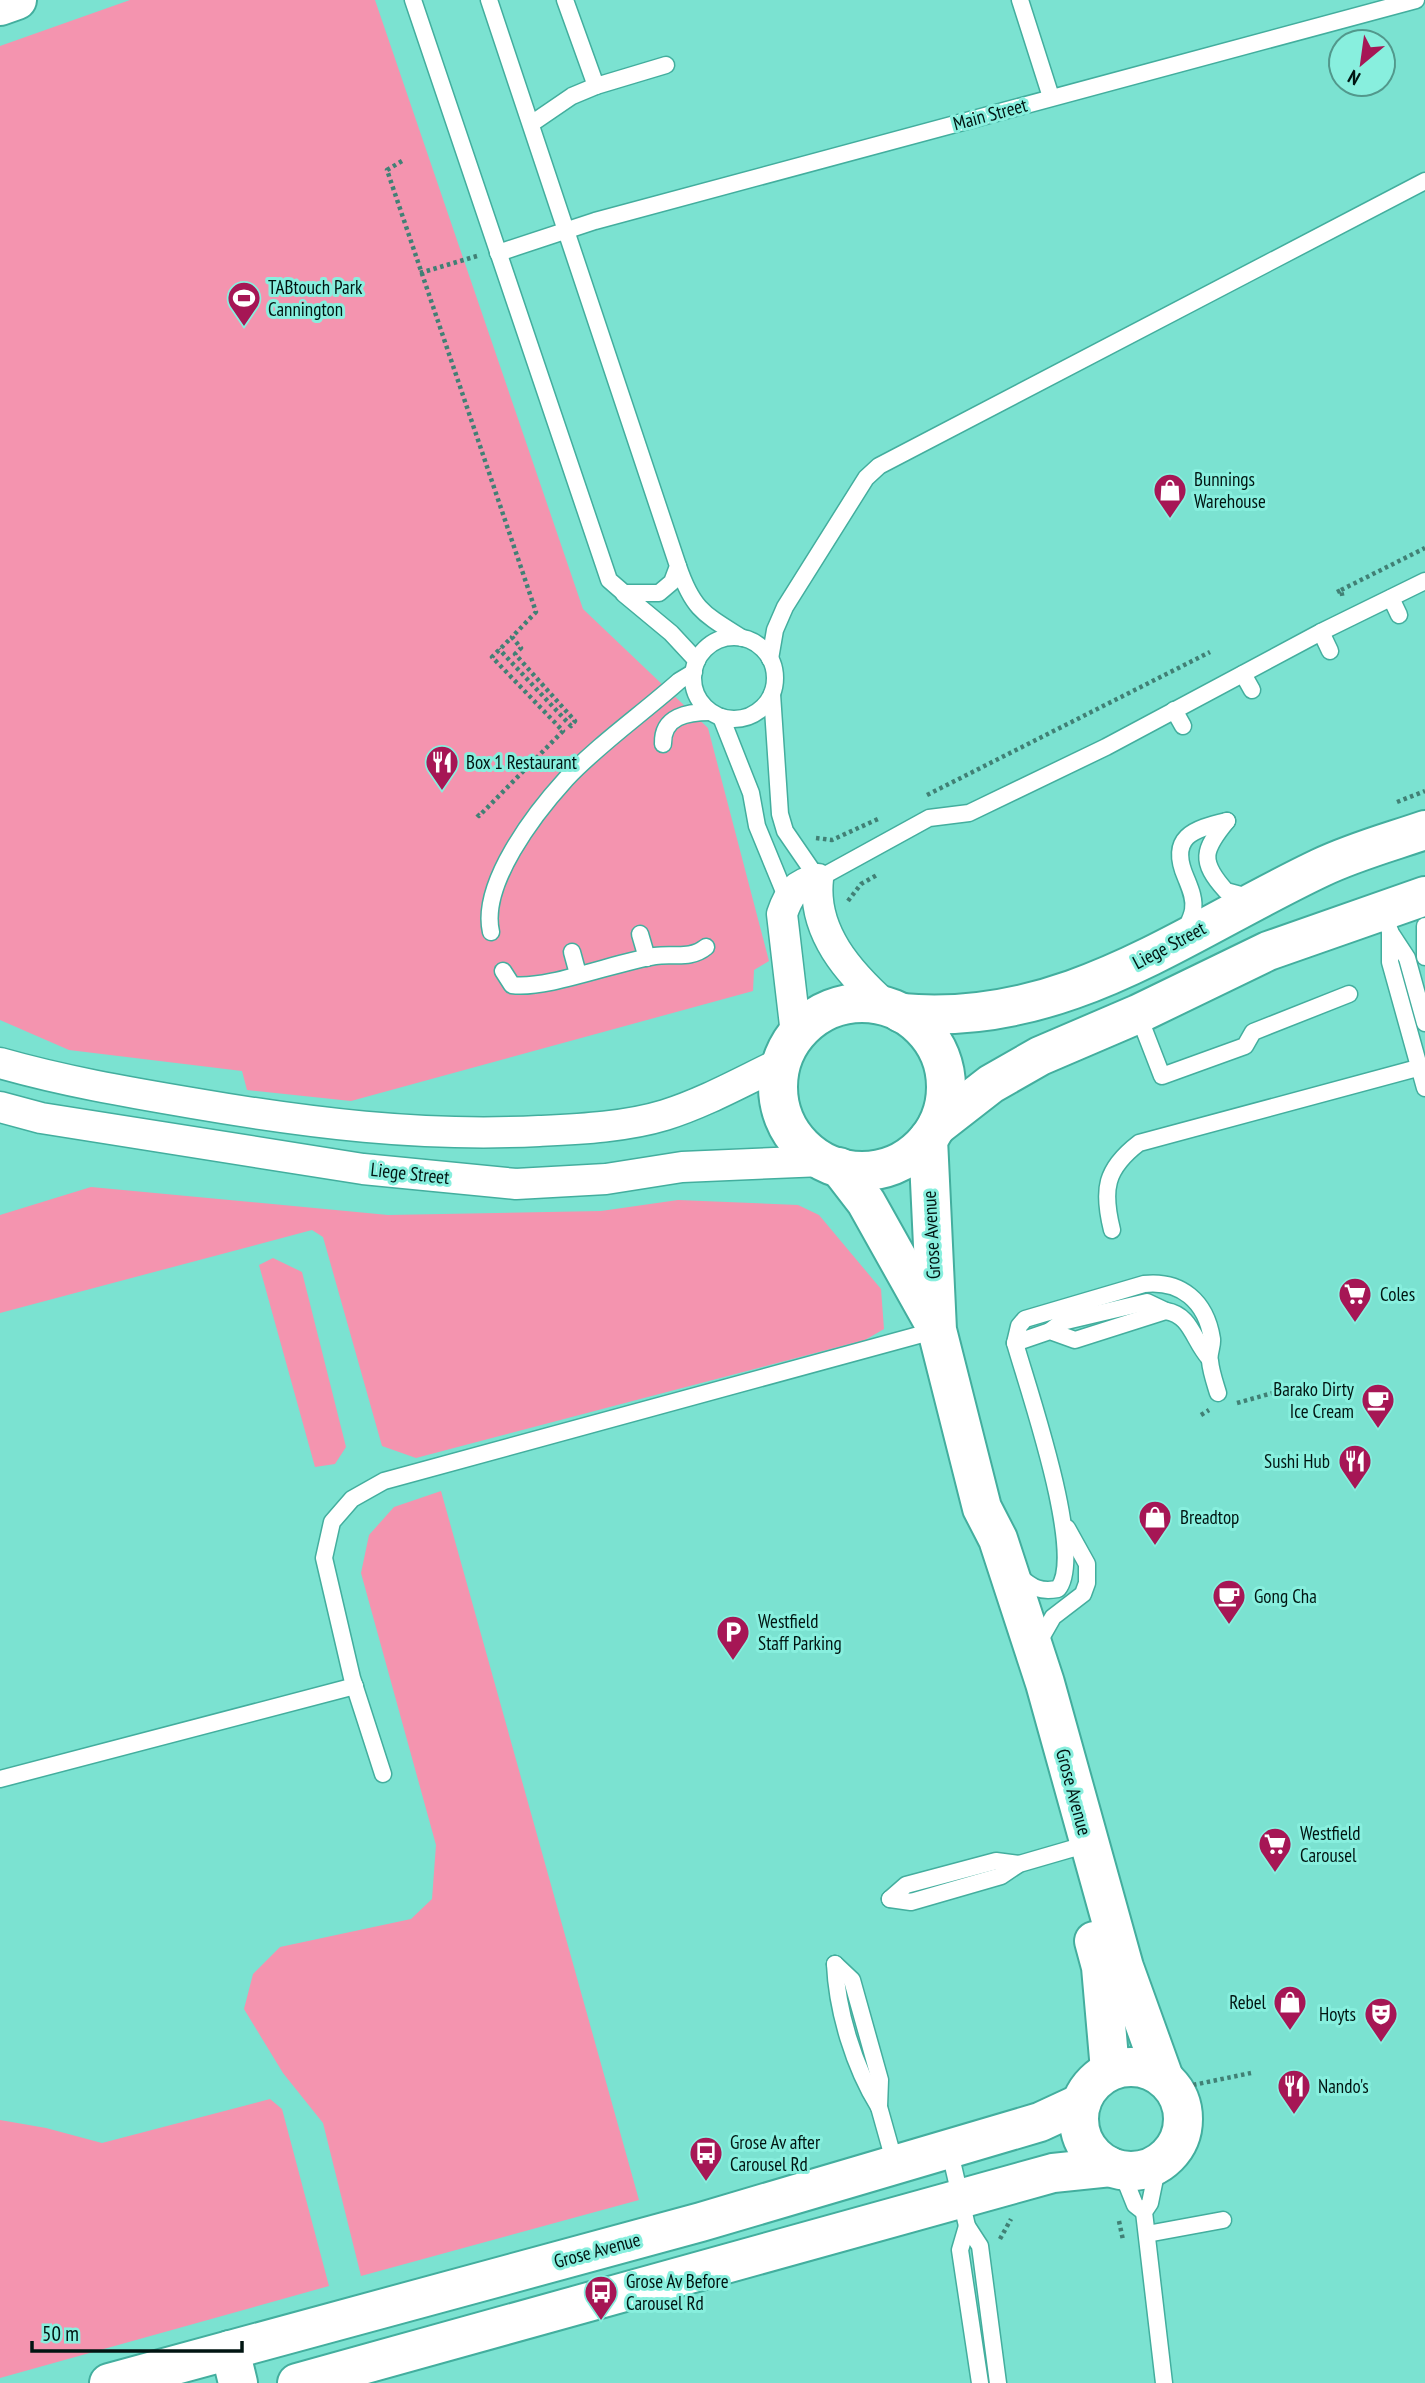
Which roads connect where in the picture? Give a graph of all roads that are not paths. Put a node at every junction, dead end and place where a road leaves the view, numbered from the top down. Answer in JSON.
{"nodes":[{"id":1,"x":17,"y":0,"type":"edge"},
{"id":2,"x":413,"y":0,"type":"edge"},
{"id":3,"x":488,"y":0,"type":"edge"},
{"id":4,"x":565,"y":0,"type":"edge"},
{"id":5,"x":1020,"y":0,"type":"edge"},
{"id":6,"x":1416,"y":0,"type":"edge"},
{"id":7,"x":0,"y":6,"type":"edge"},
{"id":8,"x":666,"y":65,"type":"dead end"},
{"id":9,"x":596,"y":86,"type":"junction"},
{"id":10,"x":1051,"y":97,"type":"junction"},
{"id":11,"x":531,"y":124,"type":"junction"},
{"id":12,"x":1425,"y":181,"type":"edge"},
{"id":13,"x":565,"y":231,"type":"junction"},
{"id":14,"x":498,"y":253,"type":"junction"},
{"id":15,"x":678,"y":566,"type":"junction"},
{"id":16,"x":1425,"y":581,"type":"edge"},
{"id":17,"x":624,"y":593,"type":"junction"},
{"id":18,"x":1391,"y":598,"type":"junction"},
{"id":19,"x":1399,"y":615,"type":"dead end"},
{"id":20,"x":1321,"y":632,"type":"junction"},
{"id":21,"x":742,"y":638,"type":"junction"},
{"id":22,"x":1330,"y":651,"type":"dead end"},
{"id":23,"x":771,"y":659,"type":"junction"},
{"id":24,"x":695,"y":667,"type":"junction"},
{"id":25,"x":1243,"y":674,"type":"junction"},
{"id":26,"x":1252,"y":690,"type":"dead end"},
{"id":27,"x":772,"y":694,"type":"junction"},
{"id":28,"x":1174,"y":710,"type":"junction"},
{"id":29,"x":716,"y":714,"type":"junction"},
{"id":30,"x":1183,"y":726,"type":"dead end"},
{"id":31,"x":663,"y":744,"type":"dead end"},
{"id":32,"x":1425,"y":830,"type":"edge"},
{"id":33,"x":818,"y":879,"type":"junction"},
{"id":34,"x":1425,"y":896,"type":"edge"},
{"id":35,"x":1261,"y":898,"type":"junction"},
{"id":36,"x":787,"y":899,"type":"junction"},
{"id":37,"x":1386,"y":920,"type":"junction"},
{"id":38,"x":1425,"y":926,"type":"edge"},
{"id":39,"x":491,"y":932,"type":"dead end"},
{"id":40,"x":640,"y":934,"type":"dead end"},
{"id":41,"x":1181,"y":940,"type":"junction"},
{"id":42,"x":706,"y":947,"type":"dead end"},
{"id":43,"x":572,"y":952,"type":"dead end"},
{"id":44,"x":647,"y":957,"type":"junction"},
{"id":45,"x":1425,"y":957,"type":"edge"},
{"id":46,"x":503,"y":971,"type":"dead end"},
{"id":47,"x":578,"y":974,"type":"junction"},
{"id":48,"x":1349,"y":994,"type":"dead end"},
{"id":49,"x":894,"y":1009,"type":"junction"},
{"id":50,"x":1138,"y":1014,"type":"junction"},
{"id":51,"x":1425,"y":1023,"type":"edge"},
{"id":52,"x":789,"y":1049,"type":"junction"},
{"id":53,"x":0,"y":1063,"type":"edge"},
{"id":54,"x":1422,"y":1067,"type":"edge"},
{"id":55,"x":1425,"y":1088,"type":"edge"},
{"id":56,"x":0,"y":1107,"type":"edge"},
{"id":57,"x":932,"y":1133,"type":"junction"},
{"id":58,"x":831,"y":1164,"type":"junction"},
{"id":59,"x":1112,"y":1230,"type":"dead end"},
{"id":60,"x":937,"y":1329,"type":"junction"},
{"id":61,"x":1023,"y":1340,"type":"junction"},
{"id":62,"x":1209,"y":1358,"type":"junction"},
{"id":63,"x":1219,"y":1403,"type":"road end"},
{"id":64,"x":982,"y":1508,"type":"junction"},
{"id":65,"x":1065,"y":1525,"type":"junction"},
{"id":66,"x":1007,"y":1567,"type":"junction"},
{"id":67,"x":1034,"y":1651,"type":"junction"},
{"id":68,"x":355,"y":1686,"type":"junction"},
{"id":69,"x":383,"y":1774,"type":"dead end"},
{"id":70,"x":0,"y":1779,"type":"edge"},
{"id":71,"x":1076,"y":1847,"type":"junction"},
{"id":72,"x":1019,"y":1864,"type":"junction"},
{"id":73,"x":1110,"y":2070,"type":"junction"},
{"id":74,"x":1178,"y":2082,"type":"junction"},
{"id":75,"x":1081,"y":2103,"type":"junction"},
{"id":76,"x":879,"y":2107,"type":"junction"},
{"id":77,"x":949,"y":2148,"type":"junction"},
{"id":78,"x":895,"y":2164,"type":"junction"},
{"id":79,"x":1158,"y":2164,"type":"junction"},
{"id":80,"x":1116,"y":2168,"type":"junction"},
{"id":81,"x":964,"y":2212,"type":"junction"},
{"id":82,"x":1144,"y":2212,"type":"junction"},
{"id":83,"x":1223,"y":2220,"type":"dead end"},
{"id":84,"x":1147,"y":2234,"type":"junction"},
{"id":85,"x":234,"y":2367,"type":"edge"},
{"id":86,"x":109,"y":2383,"type":"edge"},
{"id":87,"x":297,"y":2383,"type":"edge"},
{"id":88,"x":980,"y":2383,"type":"edge"},
{"id":89,"x":998,"y":2383,"type":"edge"},
{"id":90,"x":1164,"y":2383,"type":"edge"}],
"edges":[{"from":1,"to":7,"type":"street"},
{"from":2,"to":14,"type":"lane"},
{"from":3,"to":11,"type":"lane"},
{"from":4,"to":9,"type":"lane"},
{"from":5,"to":10,"type":"lane"},
{"from":6,"to":10,"type":"lane","name":"Main Street"},
{"from":8,"to":9,"type":"lane"},
{"from":9,"to":11,"type":"lane"},
{"from":10,"to":13,"type":"lane","name":"Main Street"},
{"from":11,"to":13,"type":"lane"},
{"from":12,"to":23,"type":"lane"},
{"from":13,"to":14,"type":"lane","name":"Main Street"},
{"from":13,"to":15,"type":"lane"},
{"from":14,"to":17,"type":"lane"},
{"from":15,"to":17,"type":"lane"},
{"from":15,"to":21,"type":"lane"},
{"from":16,"to":18,"type":"lane"},
{"from":17,"to":24,"type":"lane"},
{"from":18,"to":19,"type":"lane"},
{"from":18,"to":20,"type":"lane"},
{"from":20,"to":22,"type":"lane"},
{"from":20,"to":25,"type":"lane"},
{"from":21,"to":23,"type":"lane"},
{"from":21,"to":24,"type":"lane"},
{"from":23,"to":27,"type":"lane"},
{"from":24,"to":29,"type":"lane"},
{"from":24,"to":39,"type":"lane"},
{"from":25,"to":26,"type":"lane"},
{"from":25,"to":28,"type":"lane"},
{"from":27,"to":29,"type":"lane"},
{"from":27,"to":33,"type":"lane"},
{"from":28,"to":30,"type":"lane"},
{"from":28,"to":33,"type":"lane"},
{"from":29,"to":31,"type":"lane"},
{"from":29,"to":36,"type":"lane"},
{"from":32,"to":35,"type":"street","name":"Liege Street"},
{"from":33,"to":36,"type":"street"},
{"from":33,"to":49,"type":"street"},
{"from":34,"to":37,"type":"street"},
{"from":35,"to":41,"type":"street","name":"Liege Street"},
{"from":35,"to":41,"type":"lane"},
{"from":36,"to":52,"type":"street"},
{"from":37,"to":50,"type":"street"},
{"from":37,"to":51,"type":"lane"},
{"from":37,"to":54,"type":"lane"},
{"from":38,"to":45,"type":"lane"},
{"from":40,"to":44,"type":"lane"},
{"from":41,"to":49,"type":"street","name":"Liege Street"},
{"from":42,"to":44,"type":"lane"},
{"from":43,"to":47,"type":"lane"},
{"from":44,"to":47,"type":"lane"},
{"from":46,"to":47,"type":"lane"},
{"from":48,"to":50,"type":"lane"},
{"from":49,"to":52,"type":"street"},
{"from":49,"to":57,"type":"street"},
{"from":50,"to":57,"type":"street"},
{"from":52,"to":53,"type":"street","name":"Liege Street"},
{"from":52,"to":58,"type":"street"},
{"from":54,"to":55,"type":"lane"},
{"from":54,"to":59,"type":"lane"},
{"from":56,"to":58,"type":"street","name":"Liege Street"},
{"from":57,"to":58,"type":"street"},
{"from":57,"to":60,"type":"street","name":"Grose Avenue"},
{"from":58,"to":60,"type":"street","name":"Grose Avenue"},
{"from":60,"to":64,"type":"street","name":"Grose Avenue"},
{"from":60,"to":68,"type":"lane"},
{"from":61,"to":62,"type":"lane"},
{"from":61,"to":62,"type":"lane"},
{"from":61,"to":65,"type":"lane"},
{"from":62,"to":63,"type":"lane"},
{"from":64,"to":66,"type":"street","name":"Grose Avenue"},
{"from":64,"to":71,"type":"street","name":"Grose Avenue"},
{"from":65,"to":66,"type":"lane"},
{"from":65,"to":67,"type":"lane"},
{"from":66,"to":67,"type":"street","name":"Grose Avenue"},
{"from":67,"to":71,"type":"street","name":"Grose Avenue"},
{"from":68,"to":69,"type":"lane"},
{"from":68,"to":70,"type":"lane"},
{"from":71,"to":72,"type":"lane"},
{"from":71,"to":73,"type":"street","name":"Grose Avenue"},
{"from":71,"to":74,"type":"street","name":"Grose Avenue"},
{"from":72,"to":72,"type":"lane"},
{"from":73,"to":74,"type":"street"},
{"from":73,"to":75,"type":"street"},
{"from":74,"to":79,"type":"street"},
{"from":75,"to":77,"type":"street","name":"Grose Avenue"},
{"from":75,"to":80,"type":"street"},
{"from":76,"to":76,"type":"lane"},
{"from":76,"to":78,"type":"lane"},
{"from":77,"to":78,"type":"street","name":"Grose Avenue"},
{"from":77,"to":81,"type":"lane"},
{"from":78,"to":85,"type":"street","name":"Grose Avenue"},
{"from":79,"to":80,"type":"street"},
{"from":79,"to":82,"type":"lane"},
{"from":80,"to":81,"type":"street"},
{"from":80,"to":82,"type":"lane"},
{"from":81,"to":87,"type":"street"},
{"from":81,"to":88,"type":"lane"},
{"from":81,"to":89,"type":"lane"},
{"from":82,"to":84,"type":"lane"},
{"from":83,"to":84,"type":"lane"},
{"from":84,"to":90,"type":"lane"},
{"from":85,"to":86,"type":"street","name":"Grose Avenue"}]}
